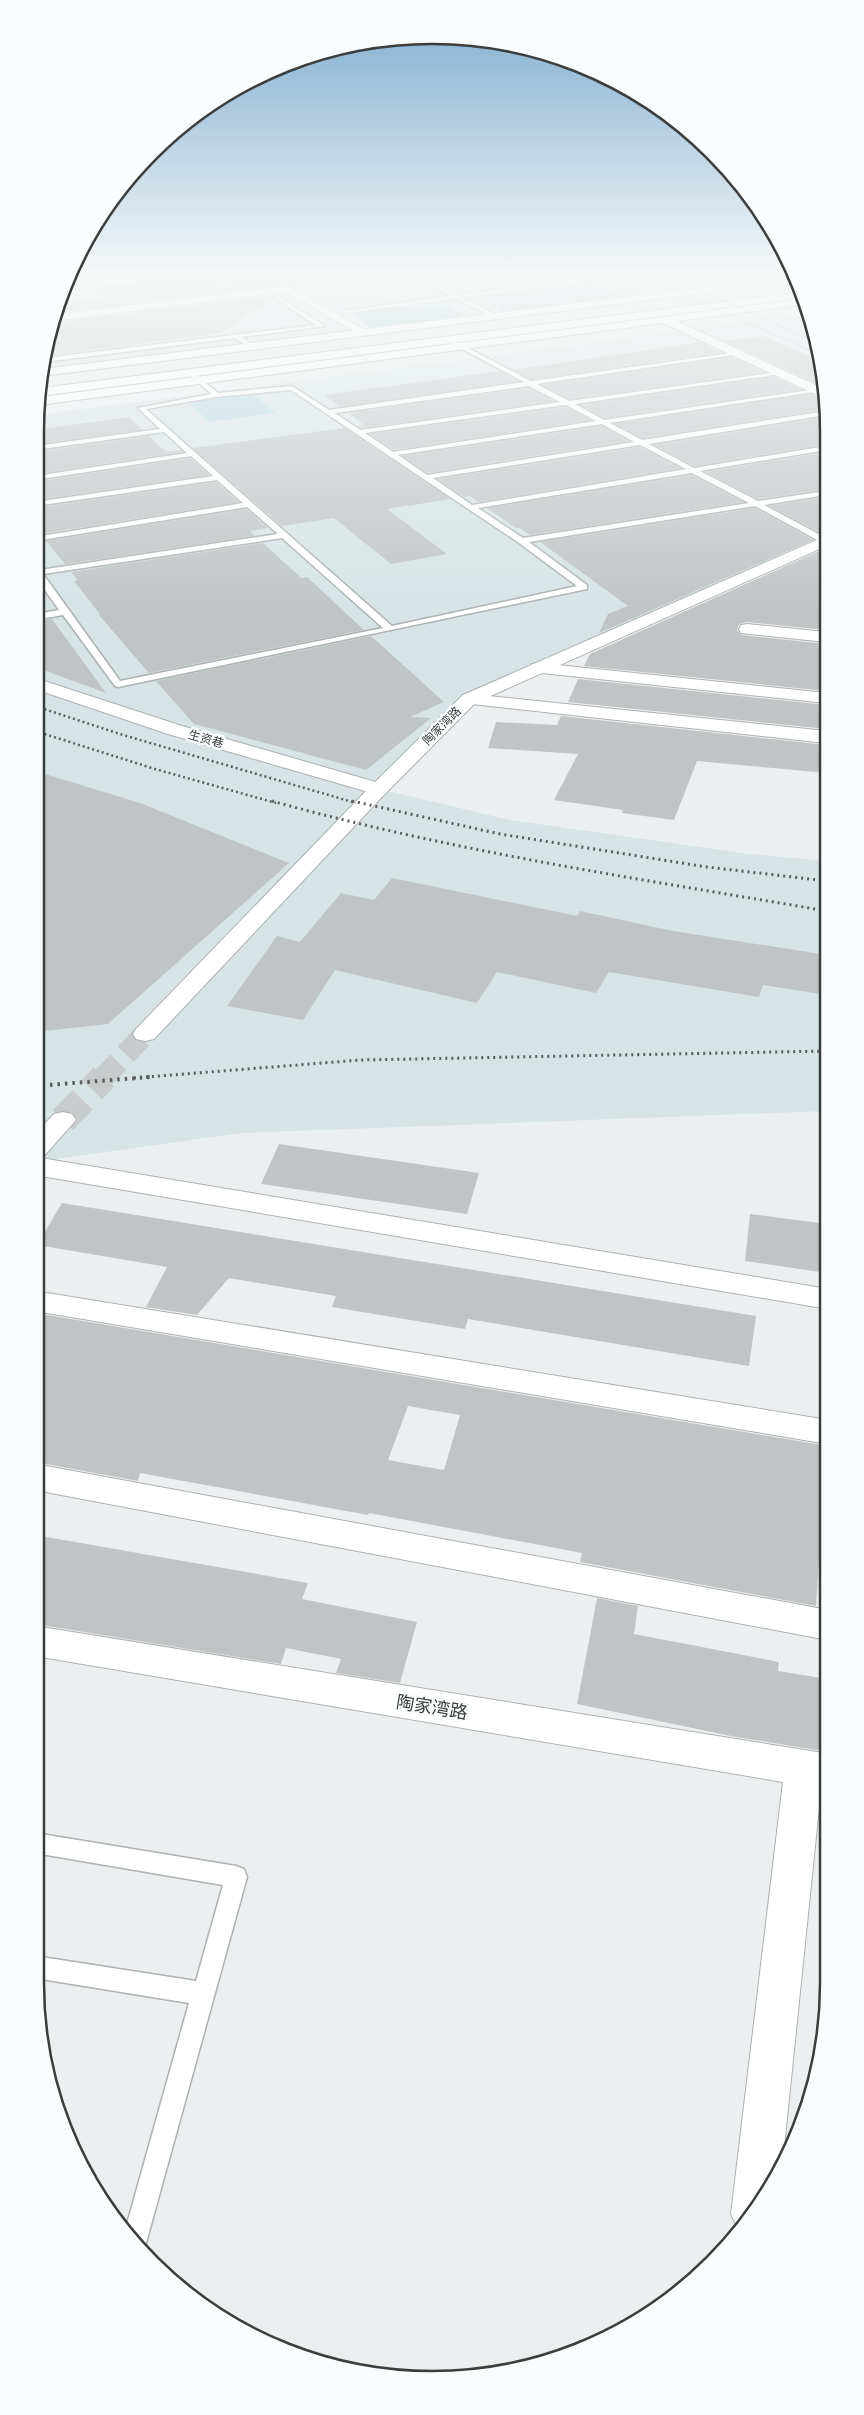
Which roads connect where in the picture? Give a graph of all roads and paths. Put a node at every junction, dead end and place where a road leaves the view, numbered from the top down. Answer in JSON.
{"nodes":[{"id":1,"x":105,"y":386,"type":"edge"},
{"id":2,"x":138,"y":386,"type":"edge"},
{"id":3,"x":205,"y":386,"type":"edge"},
{"id":4,"x":512,"y":386,"type":"edge"},
{"id":5,"x":536,"y":386,"type":"edge"},
{"id":6,"x":697,"y":386,"type":"edge"},
{"id":7,"x":805,"y":386,"type":"edge"},
{"id":8,"x":814,"y":390,"type":"junction"},
{"id":9,"x":46,"y":391,"type":"edge"},
{"id":10,"x":818,"y":392,"type":"edge"},
{"id":11,"x":216,"y":395,"type":"junction"},
{"id":12,"x":46,"y":400,"type":"edge"},
{"id":13,"x":570,"y":404,"type":"junction"},
{"id":14,"x":329,"y":412,"type":"junction"},
{"id":15,"x":819,"y":414,"type":"edge"},
{"id":16,"x":604,"y":422,"type":"junction"},
{"id":17,"x":165,"y":430,"type":"junction"},
{"id":18,"x":359,"y":432,"type":"junction"},
{"id":19,"x":642,"y":442,"type":"junction"},
{"id":20,"x":44,"y":447,"type":"edge"},
{"id":21,"x":820,"y":449,"type":"edge"},
{"id":22,"x":192,"y":454,"type":"junction"},
{"id":23,"x":392,"y":454,"type":"junction"},
{"id":24,"x":693,"y":470,"type":"junction"},
{"id":25,"x":44,"y":477,"type":"edge"},
{"id":26,"x":219,"y":477,"type":"junction"},
{"id":27,"x":426,"y":477,"type":"junction"},
{"id":28,"x":820,"y":494,"type":"edge"},
{"id":29,"x":44,"y":503,"type":"edge"},
{"id":30,"x":249,"y":504,"type":"junction"},
{"id":31,"x":757,"y":504,"type":"junction"},
{"id":32,"x":472,"y":507,"type":"junction"},
{"id":33,"x":284,"y":535,"type":"junction"},
{"id":34,"x":820,"y":537,"type":"edge"},
{"id":35,"x":44,"y":538,"type":"edge"},
{"id":36,"x":522,"y":541,"type":"junction"},
{"id":37,"x":820,"y":542,"type":"edge"},
{"id":38,"x":44,"y":570,"type":"edge"},
{"id":39,"x":44,"y":582,"type":"edge"},
{"id":40,"x":65,"y":612,"type":"junction"},
{"id":41,"x":44,"y":616,"type":"edge"},
{"id":42,"x":390,"y":629,"type":"junction"},
{"id":43,"x":747,"y":629,"type":"dead end"},
{"id":44,"x":820,"y":636,"type":"edge"},
{"id":45,"x":538,"y":668,"type":"junction"},
{"id":46,"x":44,"y":685,"type":"edge"},
{"id":47,"x":820,"y":697,"type":"edge"},
{"id":48,"x":469,"y":699,"type":"junction"},
{"id":49,"x":820,"y":736,"type":"edge"},
{"id":50,"x":379,"y":789,"type":"junction"},
{"id":51,"x":145,"y":1034,"type":"tunnel mouth"},
{"id":52,"x":64,"y":1120,"type":"tunnel mouth"},
{"id":53,"x":44,"y":1141,"type":"edge"},
{"id":54,"x":44,"y":1168,"type":"edge"},
{"id":55,"x":820,"y":1298,"type":"edge"},
{"id":56,"x":44,"y":1303,"type":"edge"},
{"id":57,"x":820,"y":1431,"type":"edge"},
{"id":58,"x":44,"y":1479,"type":"edge"},
{"id":59,"x":820,"y":1624,"type":"edge"},
{"id":60,"x":44,"y":1642,"type":"edge"},
{"id":61,"x":816,"y":1770,"type":"edge"},
{"id":62,"x":44,"y":1845,"type":"edge"},
{"id":63,"x":44,"y":1968,"type":"edge"},
{"id":64,"x":203,"y":1994,"type":"junction"},
{"id":65,"x":756,"y":2197,"type":"edge"},
{"id":66,"x":137,"y":2235,"type":"edge"}],
"edges":[{"from":1,"to":9,"type":"main road"},
{"from":2,"to":12,"type":"main road"},
{"from":3,"to":11,"type":"lane"},
{"from":4,"to":14,"type":"lane"},
{"from":5,"to":13,"type":"lane"},
{"from":6,"to":13,"type":"lane"},
{"from":7,"to":8,"type":"main road"},
{"from":8,"to":10,"type":"main road"},
{"from":8,"to":16,"type":"lane"},
{"from":11,"to":14,"type":"lane"},
{"from":11,"to":17,"type":"lane"},
{"from":13,"to":16,"type":"lane"},
{"from":13,"to":18,"type":"lane"},
{"from":14,"to":18,"type":"lane"},
{"from":15,"to":19,"type":"lane"},
{"from":16,"to":19,"type":"lane"},
{"from":16,"to":23,"type":"lane"},
{"from":17,"to":20,"type":"lane"},
{"from":17,"to":22,"type":"lane"},
{"from":18,"to":23,"type":"lane"},
{"from":19,"to":24,"type":"lane"},
{"from":19,"to":27,"type":"lane"},
{"from":21,"to":24,"type":"lane"},
{"from":22,"to":25,"type":"lane"},
{"from":22,"to":26,"type":"lane"},
{"from":23,"to":27,"type":"lane"},
{"from":24,"to":31,"type":"lane"},
{"from":24,"to":32,"type":"lane"},
{"from":26,"to":29,"type":"lane"},
{"from":26,"to":30,"type":"lane"},
{"from":27,"to":32,"type":"lane"},
{"from":28,"to":31,"type":"lane"},
{"from":30,"to":33,"type":"lane"},
{"from":30,"to":35,"type":"lane"},
{"from":31,"to":34,"type":"lane"},
{"from":31,"to":36,"type":"lane"},
{"from":32,"to":36,"type":"lane"},
{"from":33,"to":38,"type":"lane"},
{"from":33,"to":42,"type":"lane"},
{"from":36,"to":42,"type":"lane"},
{"from":37,"to":45,"type":"main road","name":"陶家湾路"},
{"from":39,"to":40,"type":"lane"},
{"from":40,"to":41,"type":"lane"},
{"from":40,"to":42,"type":"lane"},
{"from":43,"to":44,"type":"main road"},
{"from":45,"to":47,"type":"main road"},
{"from":45,"to":48,"type":"main road","name":"陶家湾路"},
{"from":46,"to":50,"type":"main road","name":"生资巷"},
{"from":48,"to":49,"type":"main road"},
{"from":48,"to":50,"type":"main road","name":"陶家湾路"},
{"from":50,"to":51,"type":"main road","name":"陶家湾路"},
{"from":52,"to":53,"type":"main road"},
{"from":54,"to":55,"type":"main road"},
{"from":56,"to":57,"type":"main road"},
{"from":58,"to":59,"type":"main road"},
{"from":60,"to":61,"type":"main road","name":"陶家湾路"},
{"from":61,"to":65,"type":"main road"},
{"from":62,"to":64,"type":"lane"},
{"from":63,"to":64,"type":"lane"},
{"from":64,"to":66,"type":"lane"}]}
